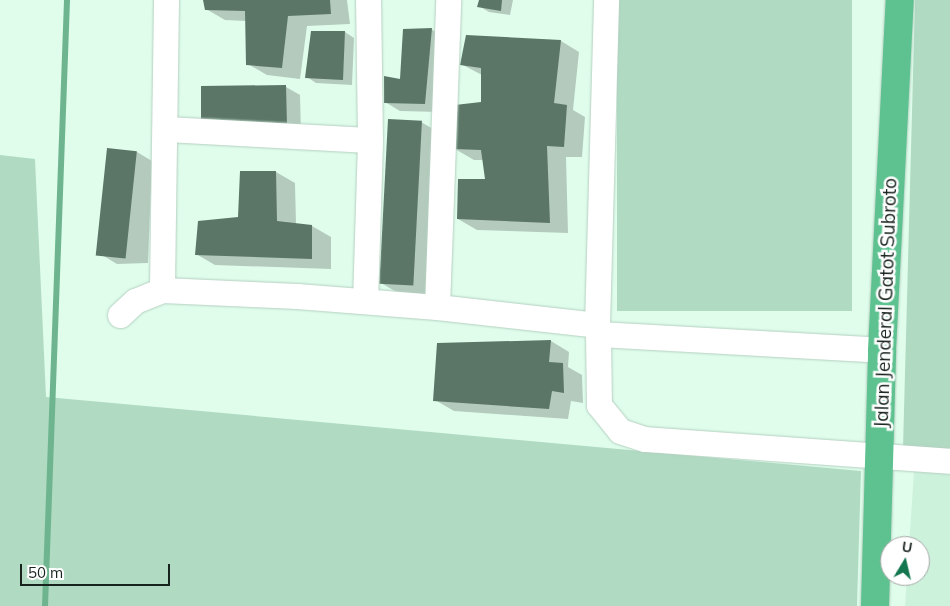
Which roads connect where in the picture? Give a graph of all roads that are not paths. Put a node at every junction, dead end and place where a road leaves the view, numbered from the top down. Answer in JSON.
{"nodes":[{"id":1,"x":166,"y":0,"type":"edge"},
{"id":2,"x":368,"y":0,"type":"edge"},
{"id":3,"x":448,"y":0,"type":"edge"},
{"id":4,"x":606,"y":0,"type":"edge"},
{"id":5,"x":900,"y":0,"type":"edge"},
{"id":6,"x":165,"y":129,"type":"junction"},
{"id":7,"x":370,"y":140,"type":"junction"},
{"id":8,"x":162,"y":290,"type":"junction"},
{"id":9,"x":365,"y":301,"type":"junction"},
{"id":10,"x":437,"y":307,"type":"junction"},
{"id":11,"x":120,"y":315,"type":"dead end"},
{"id":12,"x":598,"y":329,"type":"junction"},
{"id":13,"x":882,"y":350,"type":"junction"},
{"id":14,"x":879,"y":458,"type":"junction"},
{"id":15,"x":950,"y":462,"type":"edge"},
{"id":16,"x":875,"y":606,"type":"edge"}],
"edges":[{"from":1,"to":6,"type":"street"},
{"from":2,"to":7,"type":"street"},
{"from":3,"to":10,"type":"street"},
{"from":4,"to":12,"type":"street"},
{"from":5,"to":13,"type":"highway","name":"Jalan Jenderal Gatot Subroto"},
{"from":6,"to":7,"type":"street"},
{"from":6,"to":8,"type":"street"},
{"from":7,"to":9,"type":"street"},
{"from":8,"to":9,"type":"street"},
{"from":8,"to":11,"type":"street"},
{"from":9,"to":10,"type":"street"},
{"from":10,"to":12,"type":"street"},
{"from":12,"to":13,"type":"street"},
{"from":12,"to":14,"type":"street"},
{"from":13,"to":14,"type":"highway","name":"Jalan Jenderal Gatot Subroto"},
{"from":14,"to":15,"type":"street"},
{"from":14,"to":16,"type":"highway","name":"Jalan Jenderal Gatot Subroto"}]}
